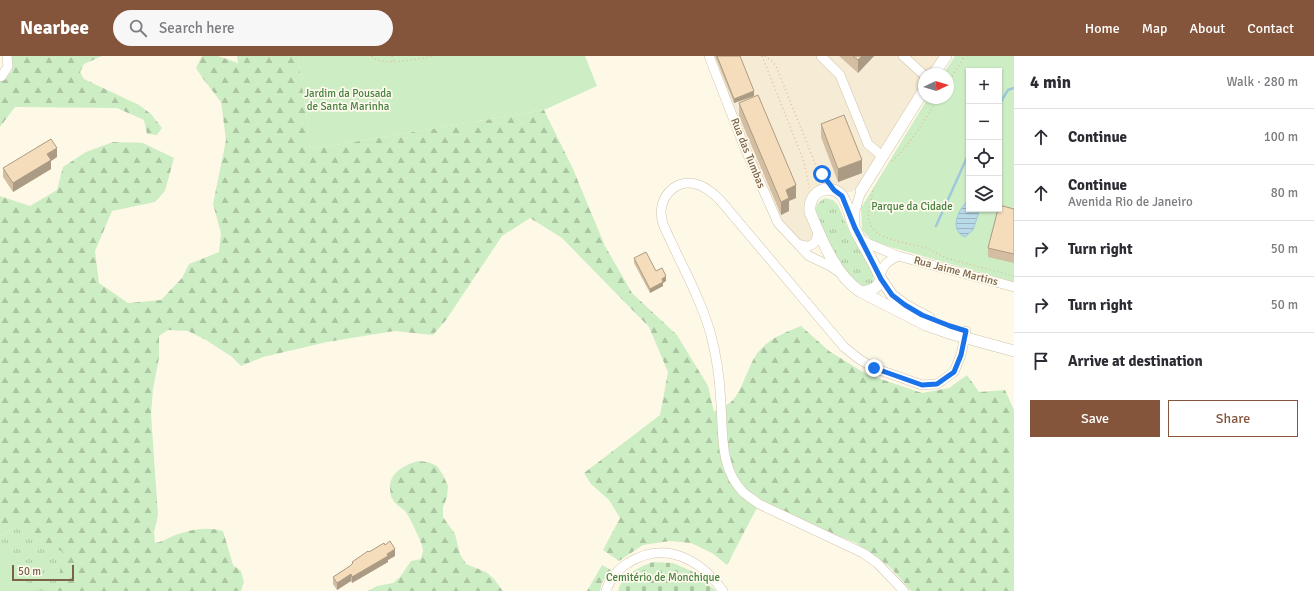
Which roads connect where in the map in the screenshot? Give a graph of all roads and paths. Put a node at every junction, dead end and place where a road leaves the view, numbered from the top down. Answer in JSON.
{"nodes":[{"id":1,"x":7,"y":56,"type":"edge"},
{"id":2,"x":372,"y":56,"type":"edge"},
{"id":3,"x":392,"y":56,"type":"edge"},
{"id":4,"x":434,"y":56,"type":"edge"},
{"id":5,"x":709,"y":56,"type":"edge"},
{"id":6,"x":762,"y":56,"type":"edge"},
{"id":7,"x":765,"y":56,"type":"edge"},
{"id":8,"x":821,"y":56,"type":"edge"},
{"id":9,"x":903,"y":56,"type":"edge"},
{"id":10,"x":946,"y":56,"type":"edge"},
{"id":11,"x":965,"y":56,"type":"edge"},
{"id":12,"x":394,"y":62,"type":"junction"},
{"id":13,"x":938,"y":68,"type":"edge"},
{"id":14,"x":918,"y":70,"type":"edge"},
{"id":15,"x":954,"y":73,"type":"edge"},
{"id":16,"x":0,"y":77,"type":"edge"},
{"id":17,"x":918,"y":101,"type":"edge"},
{"id":18,"x":935,"y":104,"type":"edge"},
{"id":19,"x":885,"y":160,"type":"junction"},
{"id":20,"x":861,"y":191,"type":"junction"},
{"id":21,"x":873,"y":191,"type":"dead end"},
{"id":22,"x":838,"y":193,"type":"junction"},
{"id":23,"x":809,"y":205,"type":"junction"},
{"id":24,"x":855,"y":228,"type":"junction"},
{"id":25,"x":818,"y":230,"type":"junction"},
{"id":26,"x":862,"y":241,"type":"junction"},
{"id":27,"x":797,"y":244,"type":"junction"},
{"id":28,"x":898,"y":256,"type":"junction"},
{"id":29,"x":841,"y":273,"type":"junction"},
{"id":30,"x":1014,"y":276,"type":"edge"},
{"id":31,"x":880,"y":277,"type":"junction"},
{"id":32,"x":1014,"y":287,"type":"edge"},
{"id":33,"x":861,"y":292,"type":"junction"},
{"id":34,"x":966,"y":334,"type":"junction"},
{"id":35,"x":1014,"y":344,"type":"edge"},
{"id":36,"x":1014,"y":351,"type":"edge"},
{"id":37,"x":606,"y":591,"type":"edge"},
{"id":38,"x":723,"y":591,"type":"edge"},
{"id":39,"x":904,"y":591,"type":"edge"}],
"edges":[{"from":1,"to":16,"type":"street"},
{"from":2,"to":12,"type":"path"},
{"from":3,"to":12,"type":"path"},
{"from":4,"to":12,"type":"path"},
{"from":5,"to":27,"type":"street","name":"Rua das Tumbas"},
{"from":6,"to":23,"type":"path"},
{"from":7,"to":22,"type":"path"},
{"from":8,"to":19,"type":"street"},
{"from":9,"to":14,"type":"street"},
{"from":10,"to":13,"type":"street"},
{"from":11,"to":15,"type":"path"},
{"from":17,"to":19,"type":"street"},
{"from":18,"to":19,"type":"path"},
{"from":19,"to":20,"type":"street"},
{"from":20,"to":22,"type":"street"},
{"from":20,"to":24,"type":"street"},
{"from":21,"to":30,"type":"path"},
{"from":22,"to":23,"type":"street"},
{"from":22,"to":24,"type":"street"},
{"from":23,"to":25,"type":"street"},
{"from":24,"to":26,"type":"street"},
{"from":25,"to":27,"type":"street"},
{"from":25,"to":29,"type":"street"},
{"from":26,"to":28,"type":"street","name":"Rua Jaime Martins"},
{"from":26,"to":31,"type":"street"},
{"from":27,"to":29,"type":"street","name":"Rua das Tumbas"},
{"from":28,"to":31,"type":"street"},
{"from":28,"to":32,"type":"street","name":"Rua Jaime Martins"},
{"from":29,"to":33,"type":"street"},
{"from":31,"to":33,"type":"street"},
{"from":31,"to":34,"type":"street"},
{"from":33,"to":34,"type":"street"},
{"from":34,"to":35,"type":"street"},
{"from":34,"to":36,"type":"street"},
{"from":34,"to":39,"type":"street"},
{"from":37,"to":38,"type":"street"}]}
